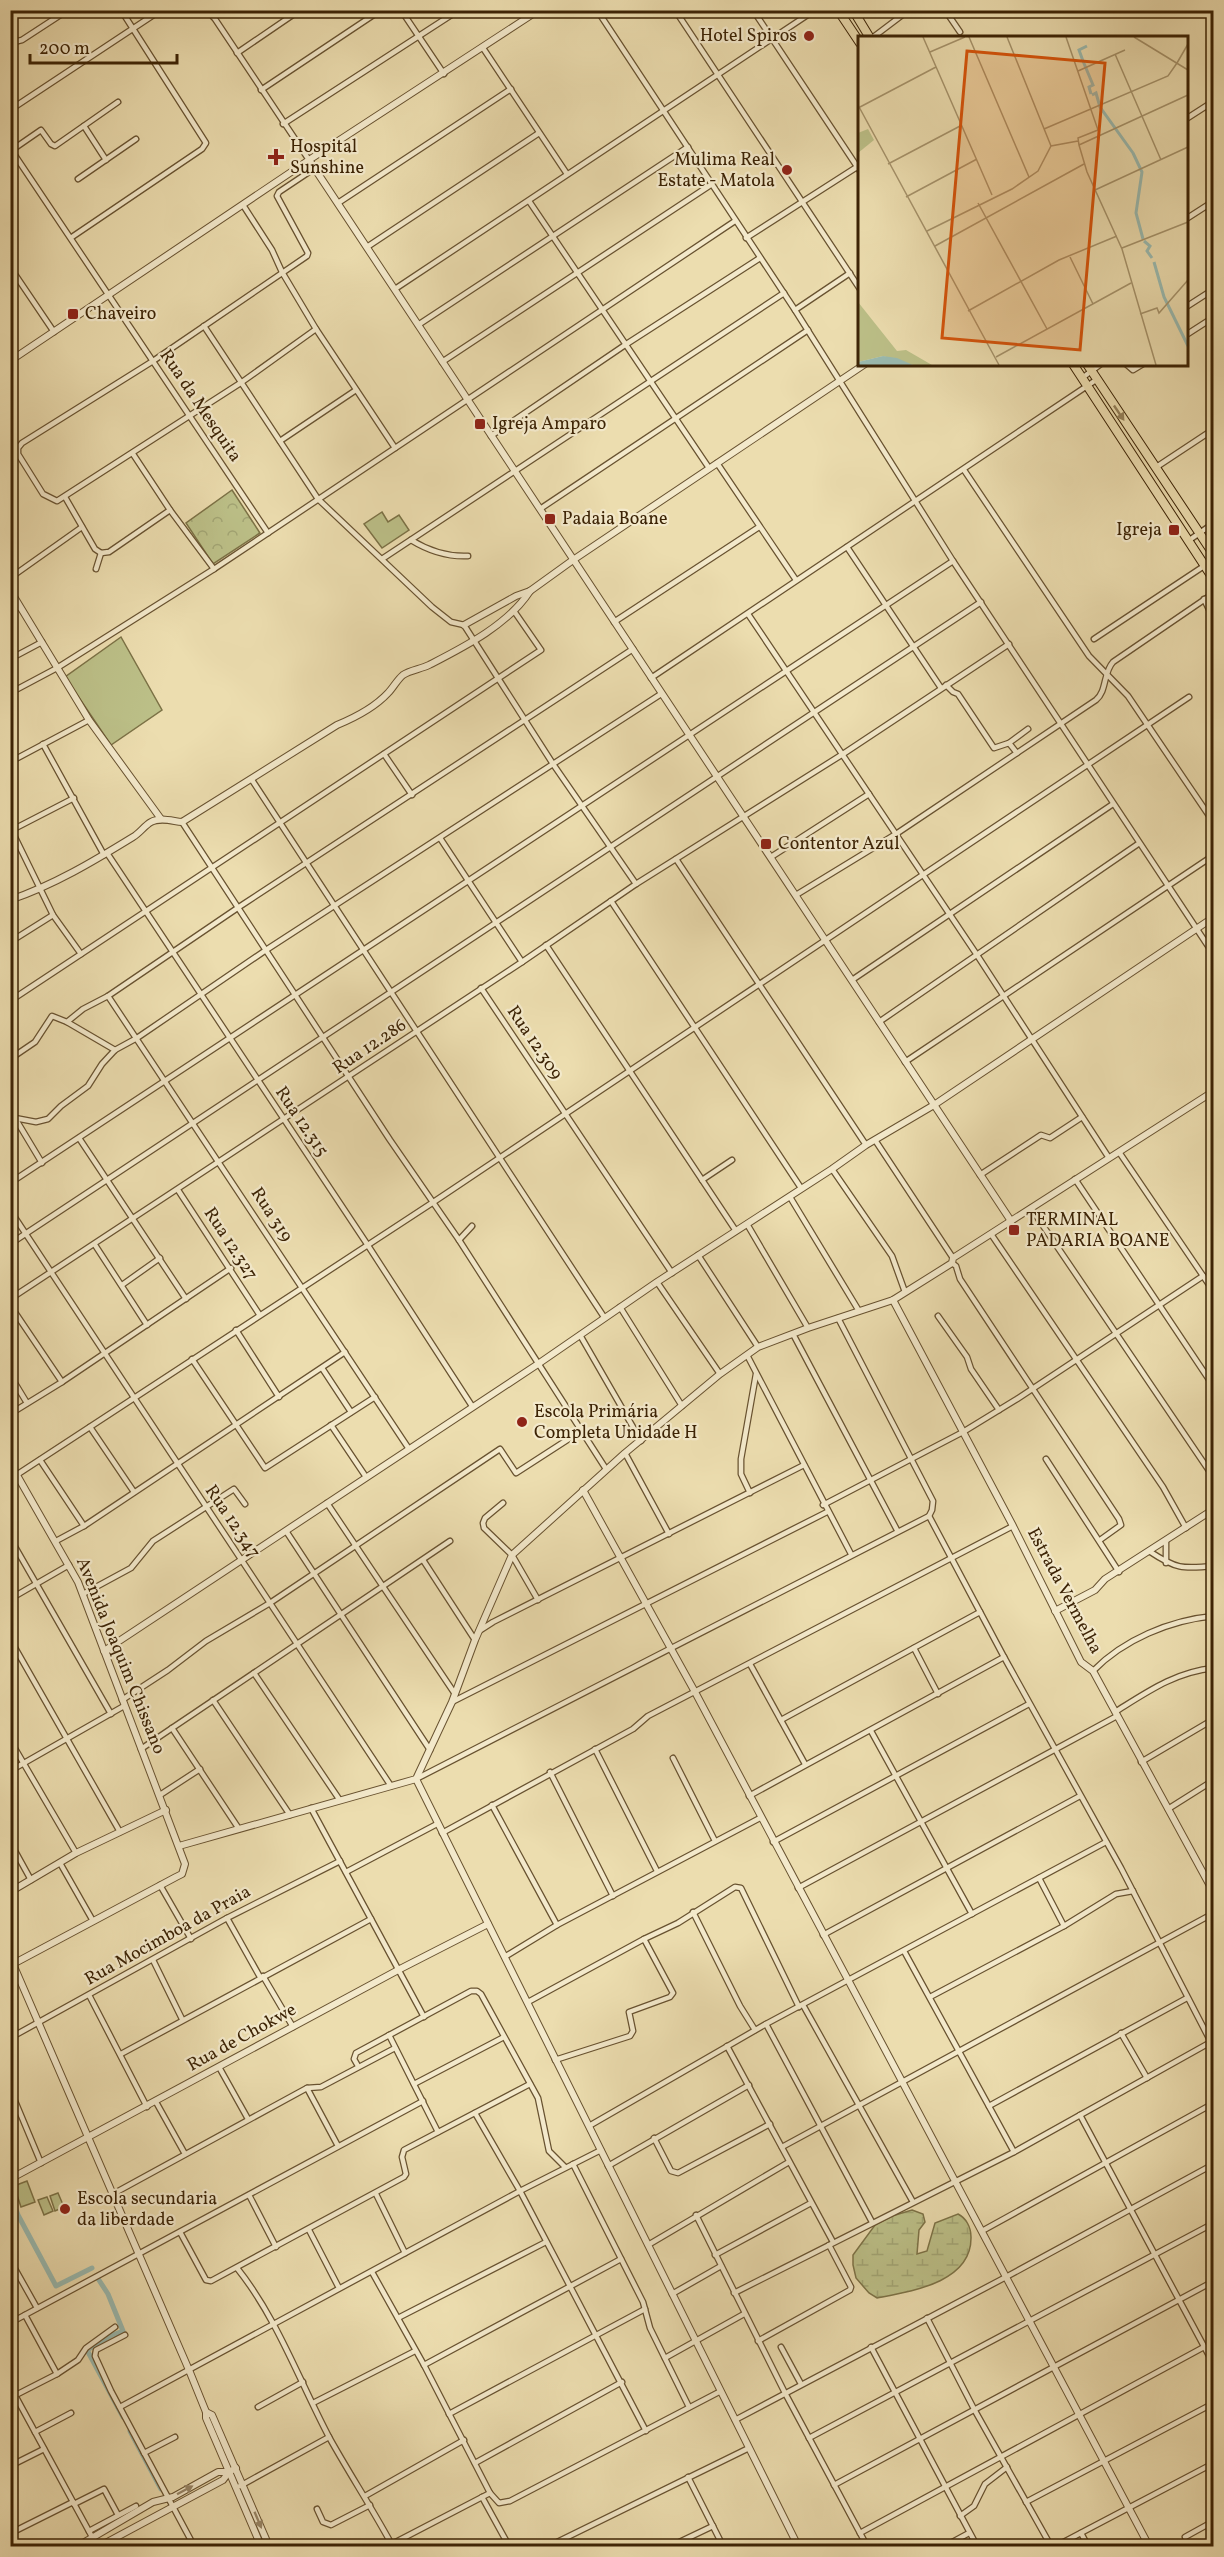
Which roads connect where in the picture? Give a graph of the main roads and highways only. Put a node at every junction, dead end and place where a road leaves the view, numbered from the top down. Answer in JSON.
{"nodes":[{"id":1,"x":838,"y":10,"type":"edge"},
{"id":2,"x":852,"y":10,"type":"edge"},
{"id":3,"x":870,"y":36,"type":"edge"},
{"id":4,"x":858,"y":40,"type":"edge"},
{"id":5,"x":1074,"y":366,"type":"edge"},
{"id":6,"x":1089,"y":368,"type":"edge"},
{"id":7,"x":1214,"y":555,"type":"edge"},
{"id":8,"x":1214,"y":580,"type":"edge"}],
"edges":[{"from":1,"to":4,"type":"highway"},
{"from":2,"to":3,"type":"highway"},
{"from":5,"to":8,"type":"highway"},
{"from":6,"to":7,"type":"highway","one_way":true}]}
